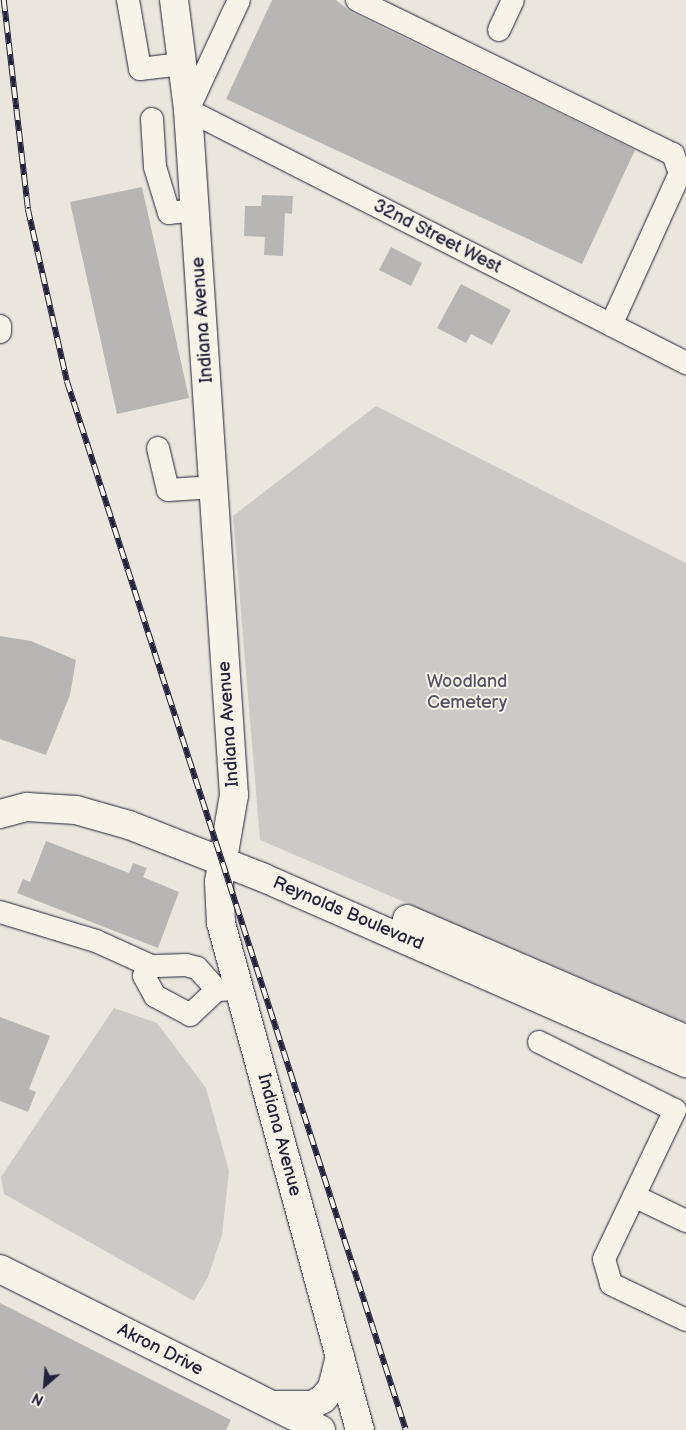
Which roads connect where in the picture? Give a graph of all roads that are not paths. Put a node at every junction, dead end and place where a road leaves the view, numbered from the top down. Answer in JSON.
{"nodes":[{"id":1,"x":128,"y":0,"type":"edge"},
{"id":2,"x":174,"y":0,"type":"edge"},
{"id":3,"x":239,"y":0,"type":"edge"},
{"id":4,"x":357,"y":0,"type":"edge"},
{"id":5,"x":514,"y":0,"type":"edge"},
{"id":6,"x":499,"y":30,"type":"dead end"},
{"id":7,"x":182,"y":64,"type":"junction"},
{"id":8,"x":188,"y":110,"type":"junction"},
{"id":9,"x":152,"y":119,"type":"dead end"},
{"id":10,"x":195,"y":210,"type":"junction"},
{"id":11,"x":611,"y":325,"type":"junction"},
{"id":12,"x":0,"y":326,"type":"edge"},
{"id":13,"x":0,"y":332,"type":"edge"},
{"id":14,"x":686,"y":363,"type":"edge"},
{"id":15,"x":158,"y":448,"type":"dead end"},
{"id":16,"x":214,"y":487,"type":"junction"},
{"id":17,"x":0,"y":798,"type":"edge"},
{"id":18,"x":0,"y":814,"type":"edge"},
{"id":19,"x":225,"y":853,"type":"junction"},
{"id":20,"x":0,"y":912,"type":"edge"},
{"id":21,"x":150,"y":966,"type":"junction"},
{"id":22,"x":228,"y":990,"type":"junction"},
{"id":23,"x":686,"y":1039,"type":"edge"},
{"id":24,"x":539,"y":1042,"type":"dead end"},
{"id":25,"x":686,"y":1063,"type":"edge"},
{"id":26,"x":634,"y":1196,"type":"junction"},
{"id":27,"x":686,"y":1221,"type":"edge"},
{"id":28,"x":0,"y":1269,"type":"edge"},
{"id":29,"x":686,"y":1320,"type":"edge"},
{"id":30,"x":340,"y":1356,"type":"junction"},
{"id":31,"x":288,"y":1416,"type":"edge"},
{"id":32,"x":321,"y":1430,"type":"edge"},
{"id":33,"x":360,"y":1430,"type":"edge"}],
"edges":[{"from":1,"to":7,"type":"street"},
{"from":2,"to":7,"type":"main road","name":"Indiana Avenue"},
{"from":3,"to":8,"type":"street"},
{"from":4,"to":11,"type":"street"},
{"from":5,"to":6,"type":"street"},
{"from":7,"to":8,"type":"main road","name":"Indiana Avenue"},
{"from":8,"to":10,"type":"main road","name":"Indiana Avenue"},
{"from":8,"to":11,"type":"street","name":"32nd Street West"},
{"from":9,"to":10,"type":"street"},
{"from":10,"to":16,"type":"main road","name":"Indiana Avenue"},
{"from":11,"to":14,"type":"street","name":"32nd Street West"},
{"from":12,"to":13,"type":"street"},
{"from":15,"to":16,"type":"street"},
{"from":16,"to":19,"type":"main road","name":"Indiana Avenue"},
{"from":17,"to":19,"type":"main road","name":"Reynolds Boulevard"},
{"from":18,"to":19,"type":"main road","name":"Reynolds Boulevard"},
{"from":19,"to":22,"type":"main road","name":"Indiana Avenue"},
{"from":19,"to":23,"type":"main road","name":"Reynolds Boulevard"},
{"from":19,"to":25,"type":"main road","name":"Reynolds Boulevard"},
{"from":20,"to":21,"type":"street"},
{"from":21,"to":22,"type":"street"},
{"from":21,"to":22,"type":"street"},
{"from":22,"to":30,"type":"main road","name":"Indiana Avenue"},
{"from":24,"to":26,"type":"street"},
{"from":26,"to":27,"type":"street"},
{"from":26,"to":29,"type":"street"},
{"from":28,"to":31,"type":"main road","name":"Akron Drive"},
{"from":30,"to":31,"type":"main road"},
{"from":30,"to":33,"type":"main road","name":"Indiana Avenue"},
{"from":31,"to":32,"type":"main road","name":"Akron Drive"}]}
